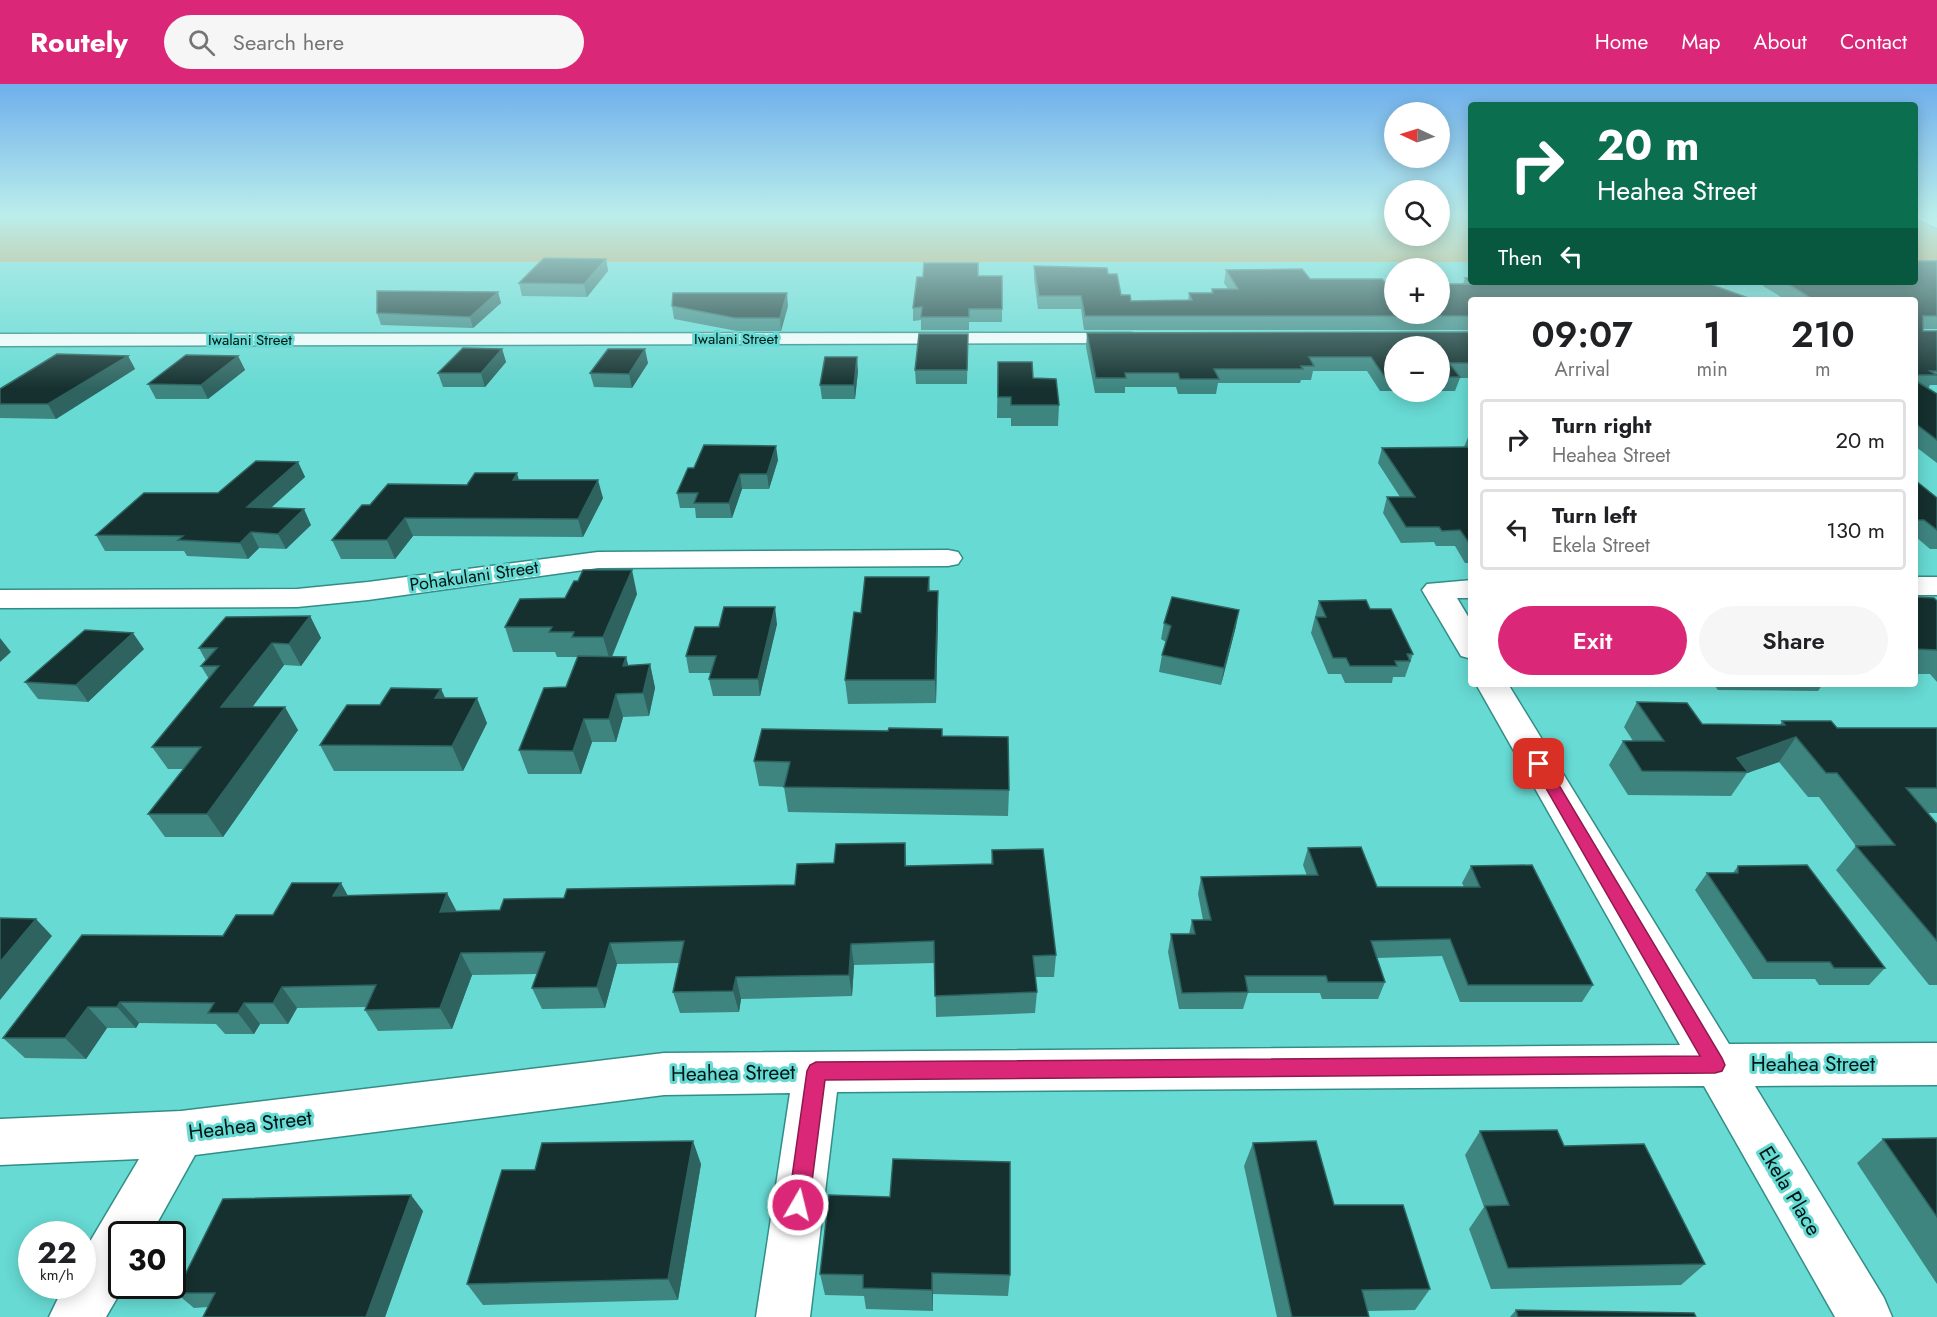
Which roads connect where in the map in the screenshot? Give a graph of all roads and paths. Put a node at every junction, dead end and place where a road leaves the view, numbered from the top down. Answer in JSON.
{"nodes":[{"id":1,"x":1149,"y":339,"type":"edge"},
{"id":2,"x":0,"y":340,"type":"edge"},
{"id":3,"x":948,"y":558,"type":"dead end"},
{"id":4,"x":1937,"y":585,"type":"edge"},
{"id":5,"x":1918,"y":586,"type":"edge"},
{"id":6,"x":1468,"y":589,"type":"edge"},
{"id":7,"x":0,"y":599,"type":"edge"},
{"id":8,"x":1468,"y":642,"type":"edge"},
{"id":9,"x":1494,"y":687,"type":"edge"},
{"id":10,"x":1937,"y":1064,"type":"edge"},
{"id":11,"x":1715,"y":1065,"type":"junction"},
{"id":12,"x":816,"y":1071,"type":"junction"},
{"id":13,"x":181,"y":1134,"type":"junction"},
{"id":14,"x":0,"y":1143,"type":"edge"},
{"id":15,"x":131,"y":1221,"type":"edge"},
{"id":16,"x":108,"y":1261,"type":"edge"},
{"id":17,"x":76,"y":1317,"type":"edge"},
{"id":18,"x":783,"y":1317,"type":"edge"},
{"id":19,"x":1864,"y":1317,"type":"edge"}],
"edges":[{"from":1,"to":2,"type":"street","name":"Iwalani Street"},
{"from":3,"to":7,"type":"street","name":"Pohakulani Street"},
{"from":4,"to":5,"type":"street"},
{"from":6,"to":8,"type":"street"},
{"from":9,"to":11,"type":"street","name":"Ekela Place"},
{"from":10,"to":11,"type":"street","name":"Heahea Street"},
{"from":11,"to":12,"type":"street","name":"Heahea Street"},
{"from":11,"to":19,"type":"street","name":"Ekela Place"},
{"from":12,"to":13,"type":"street","name":"Heahea Street"},
{"from":12,"to":18,"type":"street"},
{"from":13,"to":14,"type":"street","name":"Heahea Street"},
{"from":13,"to":15,"type":"street"},
{"from":16,"to":17,"type":"street"}]}
